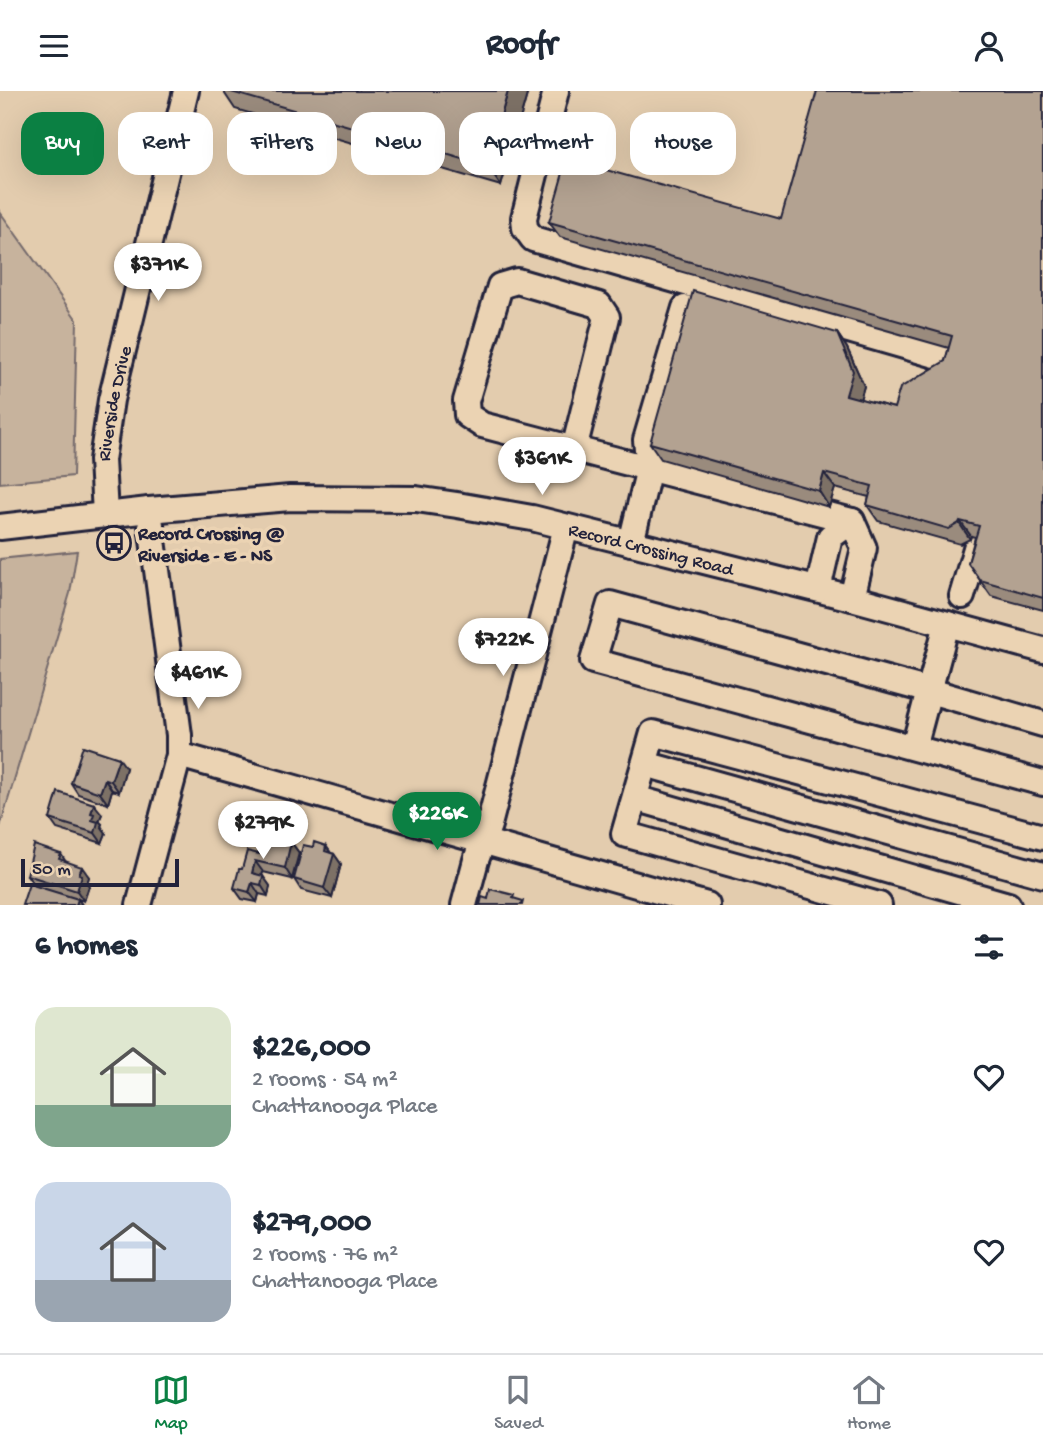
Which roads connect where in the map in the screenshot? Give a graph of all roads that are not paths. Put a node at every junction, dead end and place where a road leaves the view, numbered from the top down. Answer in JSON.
{"nodes":[{"id":1,"x":186,"y":91,"type":"edge"},
{"id":2,"x":556,"y":91,"type":"edge"},
{"id":3,"x":685,"y":308,"type":"edge"},
{"id":4,"x":946,"y":358,"type":"edge"},
{"id":5,"x":574,"y":449,"type":"junction"},
{"id":6,"x":649,"y":468,"type":"junction"},
{"id":7,"x":149,"y":510,"type":"junction"},
{"id":8,"x":105,"y":514,"type":"junction"},
{"id":9,"x":852,"y":521,"type":"junction"},
{"id":10,"x":0,"y":527,"type":"edge"},
{"id":11,"x":566,"y":527,"type":"junction"},
{"id":12,"x":631,"y":543,"type":"junction"},
{"id":13,"x":977,"y":545,"type":"edge"},
{"id":14,"x":818,"y":589,"type":"junction"},
{"id":15,"x":962,"y":596,"type":"dead end"},
{"id":16,"x":852,"y":598,"type":"junction"},
{"id":17,"x":947,"y":624,"type":"junction"},
{"id":18,"x":1043,"y":650,"type":"edge"},
{"id":19,"x":930,"y":691,"type":"junction"},
{"id":20,"x":1043,"y":724,"type":"edge"},
{"id":21,"x":914,"y":747,"type":"junction"},
{"id":22,"x":179,"y":755,"type":"junction"},
{"id":23,"x":645,"y":764,"type":"junction"},
{"id":24,"x":1043,"y":783,"type":"edge"},
{"id":25,"x":635,"y":798,"type":"junction"},
{"id":26,"x":1043,"y":837,"type":"edge"},
{"id":27,"x":483,"y":842,"type":"junction"},
{"id":28,"x":1043,"y":875,"type":"edge"},
{"id":29,"x":139,"y":905,"type":"edge"},
{"id":30,"x":464,"y":905,"type":"edge"},
{"id":31,"x":707,"y":905,"type":"edge"},
{"id":32,"x":880,"y":905,"type":"edge"},
{"id":33,"x":1008,"y":905,"type":"edge"}],
"edges":[{"from":1,"to":8,"type":"street","name":"Riverside Drive"},
{"from":2,"to":4,"type":"street"},
{"from":3,"to":6,"type":"street"},
{"from":5,"to":5,"type":"street"},
{"from":5,"to":6,"type":"street"},
{"from":6,"to":9,"type":"street"},
{"from":6,"to":12,"type":"street"},
{"from":7,"to":8,"type":"street","name":"Record Crossing Road"},
{"from":7,"to":11,"type":"street","name":"Record Crossing Road"},
{"from":7,"to":22,"type":"street"},
{"from":8,"to":10,"type":"street","name":"Record Crossing Road"},
{"from":9,"to":14,"type":"street"},
{"from":9,"to":16,"type":"street"},
{"from":11,"to":12,"type":"street","name":"Record Crossing Road"},
{"from":11,"to":27,"type":"street"},
{"from":12,"to":14,"type":"street","name":"Record Crossing Road"},
{"from":13,"to":15,"type":"street"},
{"from":14,"to":16,"type":"street","name":"Record Crossing Road"},
{"from":16,"to":17,"type":"street","name":"Record Crossing Road"},
{"from":17,"to":18,"type":"street","name":"Record Crossing Road"},
{"from":17,"to":19,"type":"street"},
{"from":19,"to":20,"type":"street"},
{"from":19,"to":21,"type":"street"},
{"from":19,"to":21,"type":"street"},
{"from":21,"to":24,"type":"street"},
{"from":22,"to":27,"type":"street"},
{"from":22,"to":29,"type":"street"},
{"from":23,"to":25,"type":"street"},
{"from":23,"to":26,"type":"street"},
{"from":23,"to":28,"type":"street"},
{"from":25,"to":32,"type":"street"},
{"from":25,"to":33,"type":"street"},
{"from":27,"to":30,"type":"street"},
{"from":27,"to":31,"type":"street"}]}
